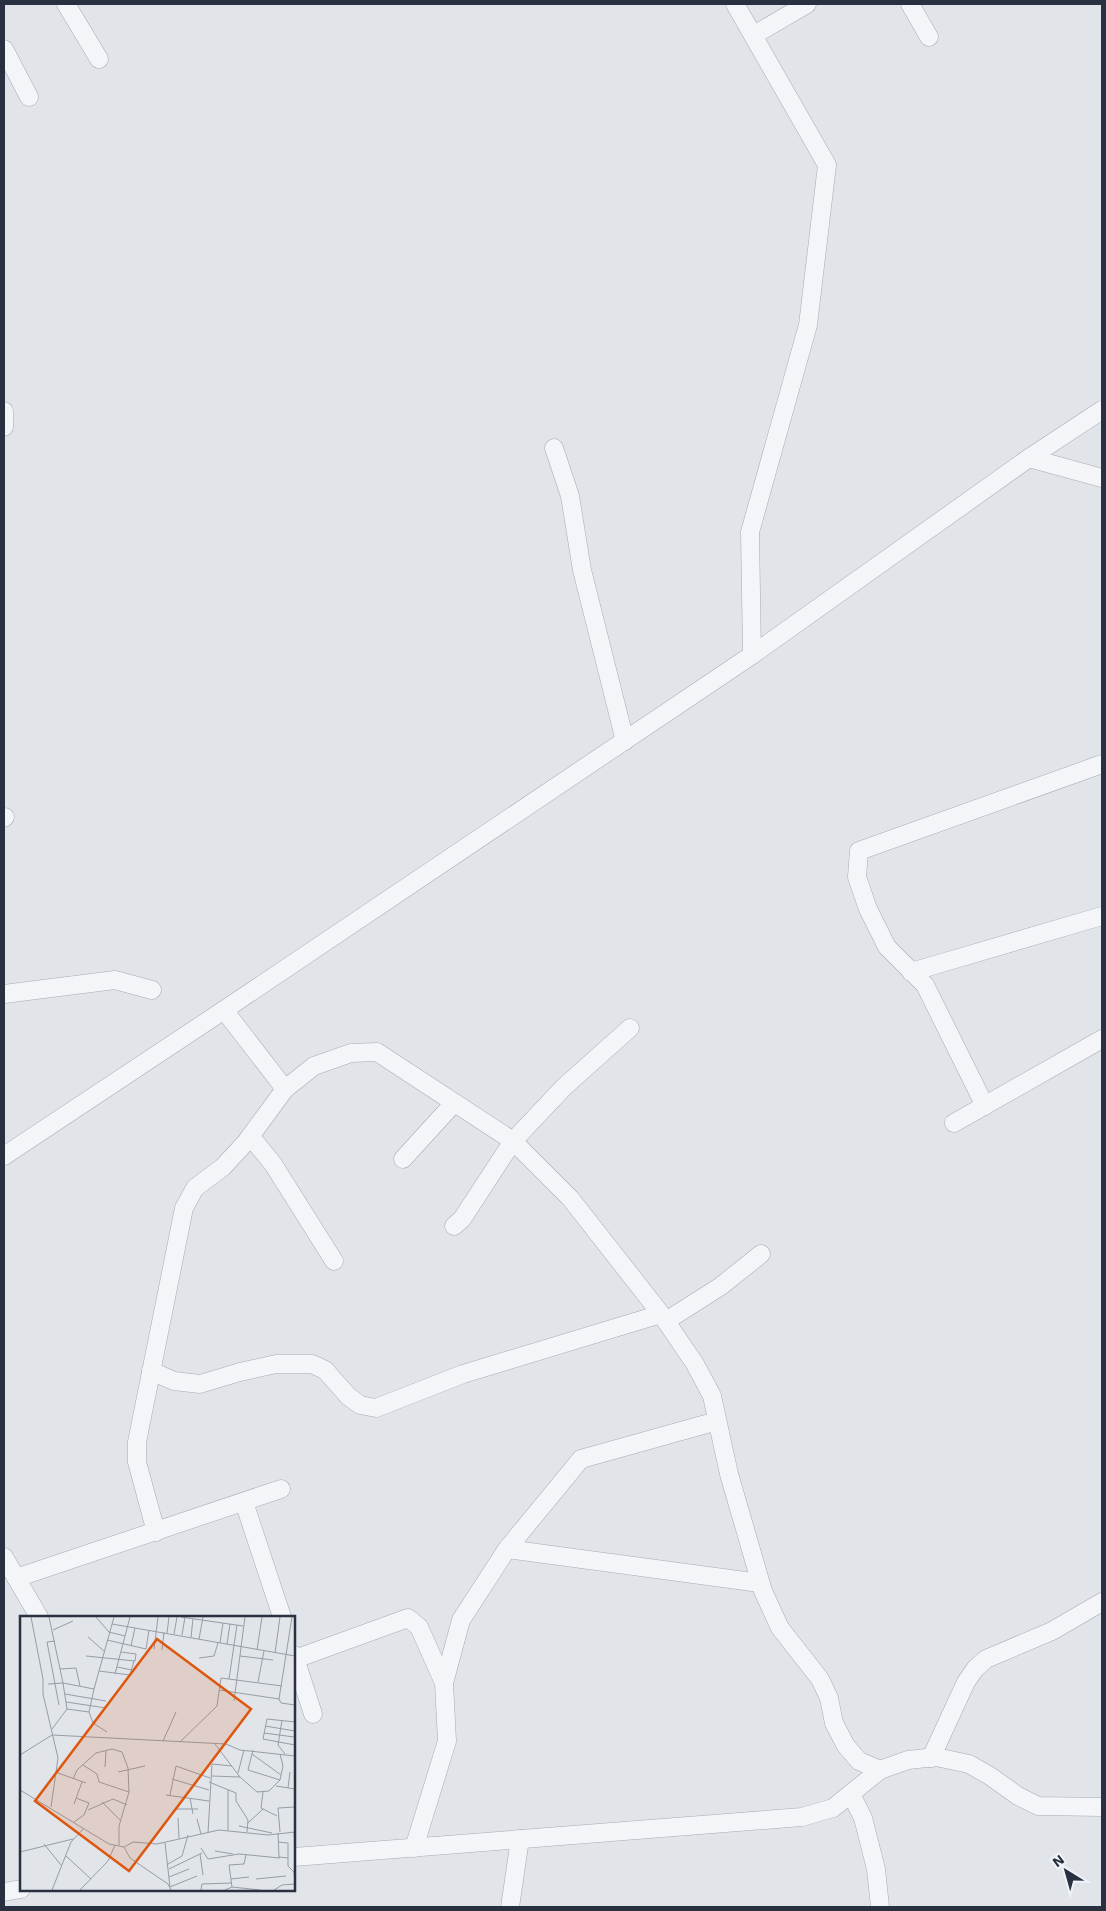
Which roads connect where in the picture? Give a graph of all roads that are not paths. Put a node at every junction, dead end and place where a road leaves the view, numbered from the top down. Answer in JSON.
{"nodes":[{"id":1,"x":66,"y":4,"type":"edge"},
{"id":2,"x":736,"y":4,"type":"edge"},
{"id":3,"x":807,"y":4,"type":"edge"},
{"id":4,"x":910,"y":4,"type":"edge"},
{"id":5,"x":754,"y":36,"type":"junction"},
{"id":6,"x":929,"y":36,"type":"dead end"},
{"id":7,"x":4,"y":49,"type":"edge"},
{"id":8,"x":98,"y":59,"type":"dead end"},
{"id":9,"x":29,"y":97,"type":"dead end"},
{"id":10,"x":1102,"y":410,"type":"edge"},
{"id":11,"x":4,"y":411,"type":"edge"},
{"id":12,"x":4,"y":428,"type":"edge"},
{"id":13,"x":554,"y":448,"type":"dead end"},
{"id":14,"x":1028,"y":458,"type":"junction"},
{"id":15,"x":1102,"y":478,"type":"edge"},
{"id":16,"x":752,"y":655,"type":"junction"},
{"id":17,"x":625,"y":741,"type":"junction"},
{"id":18,"x":1102,"y":764,"type":"edge"},
{"id":19,"x":1102,"y":916,"type":"edge"},
{"id":20,"x":910,"y":972,"type":"junction"},
{"id":21,"x":152,"y":990,"type":"dead end"},
{"id":22,"x":4,"y":994,"type":"edge"},
{"id":23,"x":224,"y":1010,"type":"junction"},
{"id":24,"x":630,"y":1028,"type":"dead end"},
{"id":25,"x":1102,"y":1039,"type":"edge"},
{"id":26,"x":285,"y":1089,"type":"junction"},
{"id":27,"x":454,"y":1103,"type":"junction"},
{"id":28,"x":985,"y":1106,"type":"junction"},
{"id":29,"x":954,"y":1123,"type":"dead end"},
{"id":30,"x":250,"y":1137,"type":"junction"},
{"id":31,"x":513,"y":1141,"type":"junction"},
{"id":32,"x":4,"y":1156,"type":"edge"},
{"id":33,"x":403,"y":1159,"type":"dead end"},
{"id":34,"x":454,"y":1226,"type":"dead end"},
{"id":35,"x":761,"y":1254,"type":"dead end"},
{"id":36,"x":334,"y":1261,"type":"dead end"},
{"id":37,"x":664,"y":1317,"type":"junction"},
{"id":38,"x":152,"y":1371,"type":"junction"},
{"id":39,"x":717,"y":1420,"type":"junction"},
{"id":40,"x":281,"y":1489,"type":"dead end"},
{"id":41,"x":244,"y":1502,"type":"junction"},
{"id":42,"x":156,"y":1532,"type":"junction"},
{"id":43,"x":507,"y":1549,"type":"junction"},
{"id":44,"x":4,"y":1557,"type":"edge"},
{"id":45,"x":16,"y":1578,"type":"junction"},
{"id":46,"x":760,"y":1582,"type":"junction"},
{"id":47,"x":1102,"y":1602,"type":"edge"},
{"id":48,"x":39,"y":1616,"type":"edge"},
{"id":49,"x":282,"y":1616,"type":"edge"},
{"id":50,"x":295,"y":1657,"type":"edge"},
{"id":51,"x":295,"y":1660,"type":"edge"},
{"id":52,"x":444,"y":1683,"type":"junction"},
{"id":53,"x":313,"y":1714,"type":"dead end"},
{"id":54,"x":931,"y":1758,"type":"junction"},
{"id":55,"x":880,"y":1770,"type":"junction"},
{"id":56,"x":851,"y":1794,"type":"junction"},
{"id":57,"x":1102,"y":1807,"type":"edge"},
{"id":58,"x":520,"y":1839,"type":"junction"},
{"id":59,"x":414,"y":1848,"type":"junction"},
{"id":60,"x":295,"y":1857,"type":"edge"},
{"id":61,"x":20,"y":1889,"type":"edge"},
{"id":62,"x":4,"y":1892,"type":"edge"},
{"id":63,"x":510,"y":1907,"type":"edge"},
{"id":64,"x":880,"y":1907,"type":"edge"}],
"edges":[{"from":1,"to":8,"type":"street"},
{"from":2,"to":5,"type":"street"},
{"from":3,"to":5,"type":"street"},
{"from":4,"to":6,"type":"street"},
{"from":5,"to":16,"type":"street"},
{"from":7,"to":9,"type":"street"},
{"from":10,"to":14,"type":"street"},
{"from":11,"to":12,"type":"street"},
{"from":13,"to":17,"type":"street"},
{"from":14,"to":15,"type":"street"},
{"from":14,"to":16,"type":"street"},
{"from":16,"to":17,"type":"street"},
{"from":17,"to":23,"type":"street"},
{"from":18,"to":20,"type":"street"},
{"from":19,"to":20,"type":"street"},
{"from":20,"to":28,"type":"street"},
{"from":21,"to":22,"type":"street"},
{"from":23,"to":26,"type":"street"},
{"from":23,"to":32,"type":"street"},
{"from":24,"to":31,"type":"street"},
{"from":25,"to":28,"type":"street"},
{"from":26,"to":27,"type":"street"},
{"from":26,"to":30,"type":"street"},
{"from":27,"to":31,"type":"street"},
{"from":27,"to":33,"type":"street"},
{"from":28,"to":29,"type":"street"},
{"from":30,"to":36,"type":"street"},
{"from":30,"to":38,"type":"street"},
{"from":31,"to":34,"type":"street"},
{"from":31,"to":37,"type":"street"},
{"from":35,"to":37,"type":"street"},
{"from":37,"to":38,"type":"street"},
{"from":37,"to":39,"type":"street"},
{"from":38,"to":42,"type":"street"},
{"from":39,"to":43,"type":"street"},
{"from":39,"to":46,"type":"street"},
{"from":40,"to":41,"type":"street"},
{"from":41,"to":42,"type":"street"},
{"from":41,"to":49,"type":"street"},
{"from":42,"to":45,"type":"street"},
{"from":43,"to":46,"type":"street"},
{"from":43,"to":52,"type":"street"},
{"from":44,"to":45,"type":"street"},
{"from":45,"to":48,"type":"street"},
{"from":46,"to":55,"type":"street"},
{"from":47,"to":54,"type":"street"},
{"from":50,"to":52,"type":"street"},
{"from":51,"to":53,"type":"street"},
{"from":52,"to":59,"type":"street"},
{"from":54,"to":55,"type":"street"},
{"from":54,"to":57,"type":"street"},
{"from":55,"to":56,"type":"street"},
{"from":56,"to":58,"type":"street"},
{"from":56,"to":64,"type":"street"},
{"from":58,"to":59,"type":"street"},
{"from":58,"to":63,"type":"street"},
{"from":59,"to":60,"type":"street"},
{"from":61,"to":62,"type":"street"}]}
